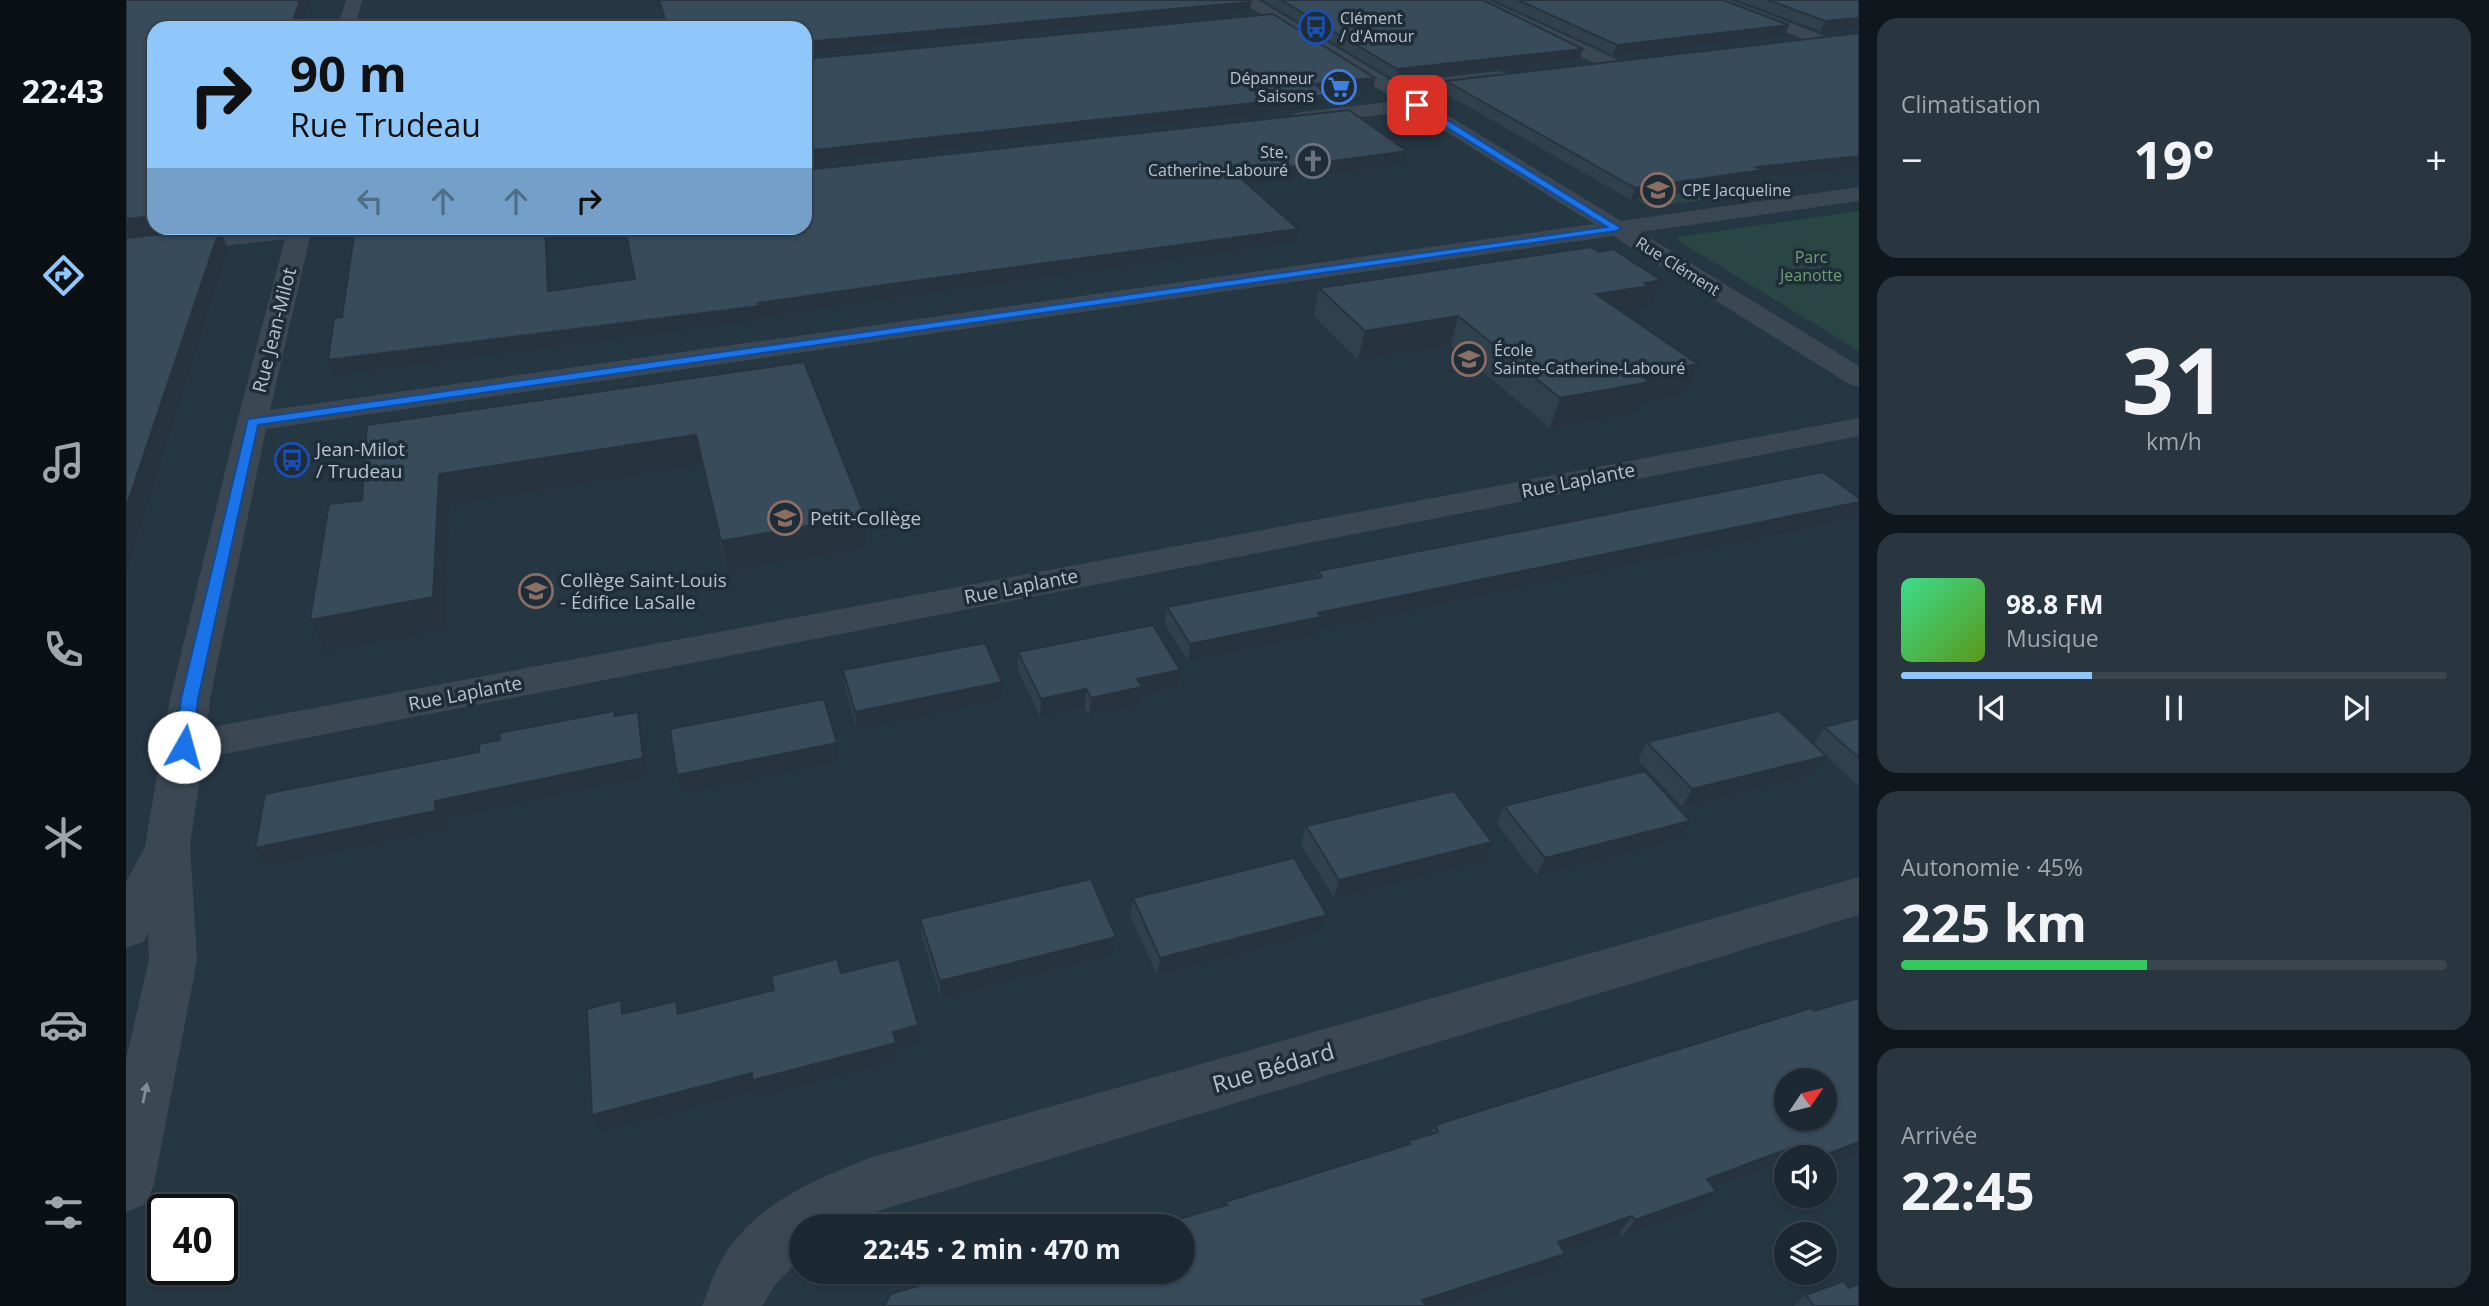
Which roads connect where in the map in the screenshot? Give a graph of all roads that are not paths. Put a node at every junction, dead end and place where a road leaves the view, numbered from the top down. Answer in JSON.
{"nodes":[{"id":1,"x":1475,"y":0,"type":"edge"},
{"id":2,"x":1715,"y":0,"type":"edge"},
{"id":3,"x":352,"y":1,"type":"edge"},
{"id":4,"x":1247,"y":10,"type":"edge"},
{"id":5,"x":348,"y":21,"type":"edge"},
{"id":6,"x":1859,"y":35,"type":"edge"},
{"id":7,"x":1820,"y":40,"type":"junction"},
{"id":8,"x":1776,"y":45,"type":"edge"},
{"id":9,"x":1859,"y":55,"type":"edge"},
{"id":10,"x":1634,"y":61,"type":"edge"},
{"id":11,"x":1611,"y":64,"type":"junction"},
{"id":12,"x":1574,"y":68,"type":"edge"},
{"id":13,"x":1522,"y":74,"type":"edge"},
{"id":14,"x":1391,"y":89,"type":"junction"},
{"id":15,"x":1417,"y":105,"type":"junction"},
{"id":16,"x":1282,"y":120,"type":"edge"},
{"id":17,"x":1859,"y":194,"type":"edge"},
{"id":18,"x":1616,"y":228,"type":"junction"},
{"id":19,"x":250,"y":235,"type":"edge"},
{"id":20,"x":306,"y":235,"type":"edge"},
{"id":21,"x":126,"y":250,"type":"edge"},
{"id":22,"x":1859,"y":378,"type":"edge"},
{"id":23,"x":252,"y":422,"type":"junction"},
{"id":24,"x":1859,"y":427,"type":"edge"},
{"id":25,"x":184,"y":747,"type":"junction"},
{"id":26,"x":167,"y":845,"type":"junction"},
{"id":27,"x":1859,"y":896,"type":"edge"},
{"id":28,"x":126,"y":928,"type":"edge"},
{"id":29,"x":126,"y":1184,"type":"edge"},
{"id":30,"x":732,"y":1306,"type":"edge"}],
"edges":[{"from":1,"to":11,"type":"street"},
{"from":2,"to":7,"type":"street"},
{"from":3,"to":5,"type":"street"},
{"from":4,"to":14,"type":"street","name":"Rue Clément"},
{"from":6,"to":7,"type":"street"},
{"from":7,"to":8,"type":"street"},
{"from":7,"to":9,"type":"street"},
{"from":10,"to":11,"type":"street"},
{"from":11,"to":12,"type":"street"},
{"from":13,"to":14,"type":"street"},
{"from":14,"to":15,"type":"street","name":"Rue Clément"},
{"from":15,"to":16,"type":"street"},
{"from":15,"to":18,"type":"street","name":"Rue Clément"},
{"from":17,"to":18,"type":"street"},
{"from":18,"to":22,"type":"street","name":"Rue Clément"},
{"from":18,"to":23,"type":"street"},
{"from":19,"to":21,"type":"street"},
{"from":20,"to":23,"type":"street","name":"Rue Jean-Milot"},
{"from":23,"to":25,"type":"street","name":"Rue Jean-Milot"},
{"from":24,"to":25,"type":"street","name":"Rue Laplante"},
{"from":25,"to":26,"type":"street","name":"Rue Jean-Milot"},
{"from":26,"to":28,"type":"street","name":"Rue Jean-Milot"},
{"from":29,"to":26,"type":"street","name":"Rue Jean-Milot","one_way":true},
{"from":27,"to":30,"type":"street","name":"Rue Bédard"}]}
